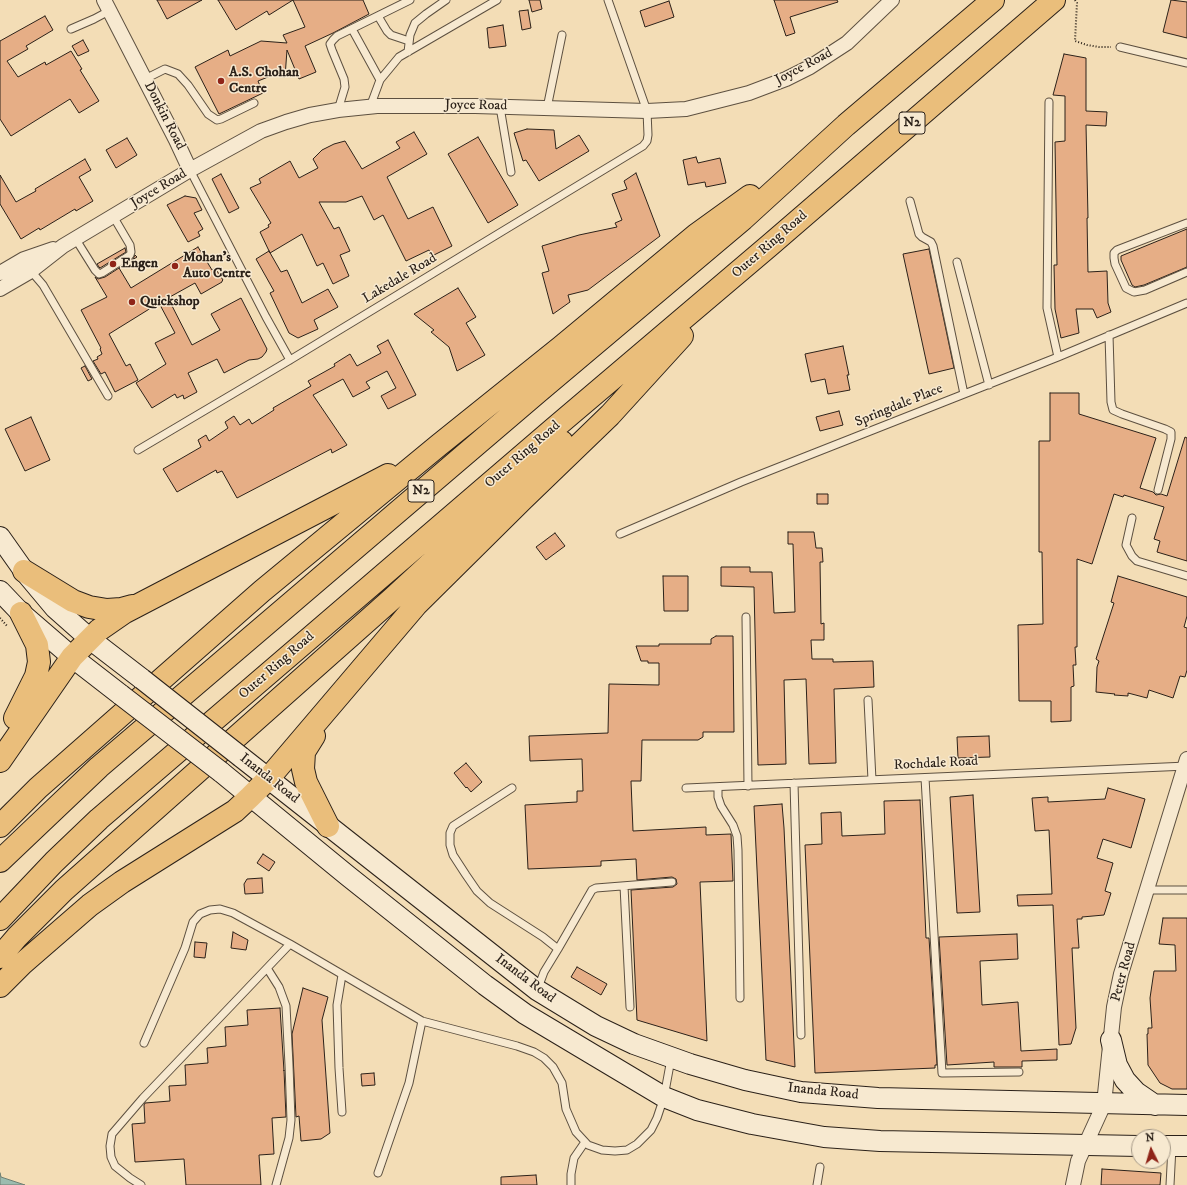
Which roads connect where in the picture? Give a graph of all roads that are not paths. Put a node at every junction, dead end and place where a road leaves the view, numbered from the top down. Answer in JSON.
{"nodes":[{"id":1,"x":410,"y":0,"type":"edge"},
{"id":2,"x":446,"y":0,"type":"edge"},
{"id":3,"x":497,"y":0,"type":"edge"},
{"id":4,"x":892,"y":0,"type":"edge"},
{"id":5,"x":993,"y":0,"type":"edge"},
{"id":6,"x":1054,"y":0,"type":"edge"},
{"id":7,"x":611,"y":1,"type":"edge"},
{"id":8,"x":106,"y":5,"type":"edge"},
{"id":9,"x":378,"y":16,"type":"junction"},
{"id":10,"x":70,"y":29,"type":"dead end"},
{"id":11,"x":352,"y":29,"type":"junction"},
{"id":12,"x":562,"y":35,"type":"dead end"},
{"id":13,"x":409,"y":40,"type":"junction"},
{"id":14,"x":1120,"y":47,"type":"road end"},
{"id":15,"x":408,"y":52,"type":"junction"},
{"id":16,"x":1187,"y":62,"type":"edge"},
{"id":17,"x":144,"y":78,"type":"junction"},
{"id":18,"x":380,"y":80,"type":"junction"},
{"id":19,"x":1049,"y":102,"type":"dead end"},
{"id":20,"x":254,"y":103,"type":"dead end"},
{"id":21,"x":370,"y":107,"type":"junction"},
{"id":22,"x":500,"y":107,"type":"junction"},
{"id":23,"x":547,"y":108,"type":"junction"},
{"id":24,"x":338,"y":110,"type":"junction"},
{"id":25,"x":647,"y":111,"type":"junction"},
{"id":26,"x":846,"y":125,"type":"junction"},
{"id":27,"x":190,"y":170,"type":"junction"},
{"id":28,"x":511,"y":172,"type":"dead end"},
{"id":29,"x":910,"y":201,"type":"dead end"},
{"id":30,"x":112,"y":216,"type":"junction"},
{"id":31,"x":1187,"y":223,"type":"edge"},
{"id":32,"x":75,"y":238,"type":"junction"},
{"id":33,"x":63,"y":246,"type":"junction"},
{"id":34,"x":770,"y":246,"type":"junction"},
{"id":35,"x":957,"y":262,"type":"dead end"},
{"id":36,"x":31,"y":271,"type":"junction"},
{"id":37,"x":1187,"y":272,"type":"edge"},
{"id":38,"x":0,"y":273,"type":"edge"},
{"id":39,"x":0,"y":289,"type":"edge"},
{"id":40,"x":1187,"y":303,"type":"edge"},
{"id":41,"x":1109,"y":336,"type":"junction"},
{"id":42,"x":672,"y":346,"type":"junction"},
{"id":43,"x":1058,"y":357,"type":"junction"},
{"id":44,"x":290,"y":360,"type":"junction"},
{"id":45,"x":989,"y":384,"type":"junction"},
{"id":46,"x":964,"y":394,"type":"junction"},
{"id":47,"x":108,"y":396,"type":"dead end"},
{"id":48,"x":439,"y":445,"type":"junction"},
{"id":49,"x":138,"y":450,"type":"dead end"},
{"id":50,"x":1158,"y":490,"type":"dead end"},
{"id":51,"x":1132,"y":518,"type":"dead end"},
{"id":52,"x":620,"y":534,"type":"dead end"},
{"id":53,"x":0,"y":537,"type":"edge"},
{"id":54,"x":24,"y":571,"type":"junction"},
{"id":55,"x":1187,"y":576,"type":"edge"},
{"id":56,"x":0,"y":591,"type":"edge"},
{"id":57,"x":146,"y":602,"type":"junction"},
{"id":58,"x":746,"y":618,"type":"dead end"},
{"id":59,"x":10,"y":620,"type":"edge"},
{"id":60,"x":90,"y":639,"type":"junction"},
{"id":61,"x":72,"y":657,"type":"junction"},
{"id":62,"x":868,"y":700,"type":"dead end"},
{"id":63,"x":331,"y":705,"type":"junction"},
{"id":64,"x":0,"y":745,"type":"edge"},
{"id":65,"x":0,"y":761,"type":"edge"},
{"id":66,"x":1186,"y":764,"type":"edge"},
{"id":67,"x":925,"y":778,"type":"junction"},
{"id":68,"x":268,"y":779,"type":"junction"},
{"id":69,"x":872,"y":780,"type":"junction"},
{"id":70,"x":794,"y":783,"type":"junction"},
{"id":71,"x":748,"y":786,"type":"junction"},
{"id":72,"x":718,"y":787,"type":"junction"},
{"id":73,"x":512,"y":788,"type":"dead end"},
{"id":74,"x":686,"y":788,"type":"dead end"},
{"id":75,"x":250,"y":797,"type":"junction"},
{"id":76,"x":0,"y":826,"type":"edge"},
{"id":77,"x":328,"y":826,"type":"junction"},
{"id":78,"x":0,"y":861,"type":"edge"},
{"id":79,"x":672,"y":882,"type":"dead end"},
{"id":80,"x":624,"y":886,"type":"junction"},
{"id":81,"x":1147,"y":890,"type":"junction"},
{"id":82,"x":1187,"y":890,"type":"edge"},
{"id":83,"x":0,"y":918,"type":"edge"},
{"id":84,"x":290,"y":944,"type":"junction"},
{"id":85,"x":558,"y":949,"type":"junction"},
{"id":86,"x":0,"y":957,"type":"edge"},
{"id":87,"x":268,"y":968,"type":"junction"},
{"id":88,"x":342,"y":975,"type":"junction"},
{"id":89,"x":0,"y":986,"type":"edge"},
{"id":90,"x":537,"y":990,"type":"junction"},
{"id":91,"x":740,"y":998,"type":"dead end"},
{"id":92,"x":630,"y":1007,"type":"dead end"},
{"id":93,"x":422,"y":1020,"type":"junction"},
{"id":94,"x":801,"y":1035,"type":"dead end"},
{"id":95,"x":1110,"y":1040,"type":"junction"},
{"id":96,"x":144,"y":1043,"type":"dead end"},
{"id":97,"x":672,"y":1057,"type":"junction"},
{"id":98,"x":1019,"y":1072,"type":"dead end"},
{"id":99,"x":664,"y":1097,"type":"junction"},
{"id":100,"x":1104,"y":1104,"type":"junction"},
{"id":101,"x":1155,"y":1105,"type":"junction"},
{"id":102,"x":1187,"y":1105,"type":"edge"},
{"id":103,"x":342,"y":1112,"type":"dead end"},
{"id":104,"x":585,"y":1142,"type":"junction"},
{"id":105,"x":1086,"y":1146,"type":"junction"},
{"id":106,"x":1131,"y":1146,"type":"edge"},
{"id":107,"x":1174,"y":1146,"type":"edge"},
{"id":108,"x":820,"y":1166,"type":"dead end"},
{"id":109,"x":378,"y":1173,"type":"dead end"},
{"id":110,"x":141,"y":1185,"type":"edge"},
{"id":111,"x":276,"y":1185,"type":"edge"},
{"id":112,"x":571,"y":1185,"type":"edge"},
{"id":113,"x":818,"y":1185,"type":"edge"},
{"id":114,"x":1073,"y":1185,"type":"edge"},
{"id":115,"x":1170,"y":1185,"type":"edge"}],
"edges":[{"from":1,"to":9,"type":"lane"},
{"from":2,"to":13,"type":"lane"},
{"from":3,"to":15,"type":"lane"},
{"from":4,"to":25,"type":"street","name":"Joyce Road"},
{"from":5,"to":26,"type":"highway","number":"N2"},
{"from":6,"to":34,"type":"highway","name":"Outer Ring Road","number":"N2"},
{"from":7,"to":25,"type":"lane","name":"Lakedale Road"},
{"from":8,"to":10,"type":"lane"},
{"from":8,"to":17,"type":"street","name":"Donkin Road"},
{"from":9,"to":11,"type":"lane"},
{"from":9,"to":13,"type":"lane"},
{"from":11,"to":18,"type":"lane"},
{"from":11,"to":24,"type":"lane"},
{"from":12,"to":23,"type":"lane"},
{"from":13,"to":15,"type":"lane"},
{"from":14,"to":16,"type":"lane"},
{"from":15,"to":18,"type":"lane"},
{"from":17,"to":20,"type":"lane"},
{"from":17,"to":27,"type":"street","name":"Donkin Road"},
{"from":18,"to":21,"type":"lane"},
{"from":19,"to":43,"type":"lane"},
{"from":21,"to":22,"type":"street","name":"Joyce Road"},
{"from":21,"to":24,"type":"street","name":"Joyce Road"},
{"from":22,"to":23,"type":"street","name":"Joyce Road"},
{"from":22,"to":28,"type":"lane"},
{"from":23,"to":25,"type":"street","name":"Joyce Road"},
{"from":24,"to":27,"type":"street","name":"Joyce Road"},
{"from":25,"to":44,"type":"lane","name":"Lakedale Road"},
{"from":26,"to":48,"type":"highway"},
{"from":26,"to":78,"type":"highway","number":"N2"},
{"from":27,"to":30,"type":"street","name":"Joyce Road"},
{"from":27,"to":44,"type":"lane","name":"Donkin Road"},
{"from":29,"to":46,"type":"lane"},
{"from":30,"to":32,"type":"street","name":"Joyce Road"},
{"from":30,"to":32,"type":"lane"},
{"from":31,"to":37,"type":"lane"},
{"from":32,"to":33,"type":"street","name":"Joyce Road"},
{"from":33,"to":36,"type":"street","name":"Joyce Road"},
{"from":33,"to":38,"type":"street","name":"Joyce Road"},
{"from":34,"to":42,"type":"highway"},
{"from":34,"to":83,"type":"highway","name":"Outer Ring Road","number":"N2"},
{"from":35,"to":45,"type":"lane"},
{"from":36,"to":39,"type":"street","name":"Joyce Road"},
{"from":36,"to":47,"type":"lane"},
{"from":40,"to":41,"type":"lane","name":"Springdale Place"},
{"from":41,"to":43,"type":"lane","name":"Springdale Place"},
{"from":41,"to":50,"type":"lane"},
{"from":42,"to":63,"type":"highway"},
{"from":42,"to":86,"type":"highway"},
{"from":43,"to":45,"type":"lane","name":"Springdale Place"},
{"from":44,"to":49,"type":"lane","name":"Lakedale Road"},
{"from":45,"to":46,"type":"lane","name":"Springdale Place"},
{"from":46,"to":52,"type":"lane","name":"Springdale Place"},
{"from":48,"to":57,"type":"highway"},
{"from":48,"to":76,"type":"highway"},
{"from":51,"to":55,"type":"lane"},
{"from":53,"to":54,"type":"main road","name":"Inanda Road"},
{"from":54,"to":57,"type":"highway"},
{"from":54,"to":60,"type":"main road","name":"Inanda Road"},
{"from":56,"to":59,"type":"main road","name":"Inanda Road"},
{"from":57,"to":60,"type":"highway"},
{"from":58,"to":71,"type":"lane"},
{"from":59,"to":61,"type":"main road","name":"Inanda Road"},
{"from":59,"to":64,"type":"highway"},
{"from":60,"to":61,"type":"highway"},
{"from":60,"to":68,"type":"main road","name":"Inanda Road","bridge":true},
{"from":61,"to":65,"type":"highway"},
{"from":61,"to":75,"type":"main road","name":"Inanda Road","bridge":true},
{"from":62,"to":69,"type":"lane"},
{"from":63,"to":68,"type":"highway"},
{"from":63,"to":77,"type":"highway"},
{"from":66,"to":67,"type":"lane","name":"Rochdale Road"},
{"from":66,"to":81,"type":"street","name":"Peter Road"},
{"from":67,"to":69,"type":"lane","name":"Rochdale Road"},
{"from":67,"to":98,"type":"lane"},
{"from":68,"to":75,"type":"highway"},
{"from":68,"to":77,"type":"main road","name":"Inanda Road"},
{"from":69,"to":70,"type":"lane","name":"Rochdale Road"},
{"from":70,"to":71,"type":"lane","name":"Rochdale Road"},
{"from":70,"to":94,"type":"lane"},
{"from":71,"to":72,"type":"lane","name":"Rochdale Road"},
{"from":72,"to":74,"type":"lane","name":"Rochdale Road"},
{"from":72,"to":91,"type":"lane"},
{"from":73,"to":85,"type":"lane"},
{"from":75,"to":89,"type":"highway"},
{"from":75,"to":99,"type":"main road","name":"Inanda Road"},
{"from":77,"to":90,"type":"main road","name":"Inanda Road"},
{"from":79,"to":80,"type":"lane"},
{"from":80,"to":85,"type":"lane"},
{"from":80,"to":92,"type":"lane"},
{"from":81,"to":82,"type":"lane"},
{"from":81,"to":95,"type":"street","name":"Peter Road"},
{"from":84,"to":87,"type":"lane"},
{"from":84,"to":88,"type":"lane"},
{"from":84,"to":96,"type":"lane"},
{"from":85,"to":90,"type":"lane"},
{"from":87,"to":110,"type":"lane"},
{"from":87,"to":111,"type":"lane"},
{"from":88,"to":93,"type":"lane"},
{"from":88,"to":103,"type":"lane"},
{"from":90,"to":97,"type":"main road","name":"Inanda Road"},
{"from":93,"to":104,"type":"lane"},
{"from":93,"to":109,"type":"lane"},
{"from":95,"to":100,"type":"street","name":"Peter Road"},
{"from":95,"to":101,"type":"main road"},
{"from":97,"to":99,"type":"lane"},
{"from":97,"to":100,"type":"main road","name":"Inanda Road"},
{"from":99,"to":104,"type":"lane"},
{"from":99,"to":105,"type":"main road","name":"Inanda Road"},
{"from":100,"to":101,"type":"main road","name":"Inanda Road"},
{"from":100,"to":105,"type":"street","name":"Peter Road"},
{"from":101,"to":102,"type":"main road","name":"Inanda Road"},
{"from":104,"to":112,"type":"lane"},
{"from":105,"to":106,"type":"main road","name":"Inanda Road"},
{"from":105,"to":114,"type":"street","name":"Peter Road"},
{"from":107,"to":115,"type":"lane"},
{"from":108,"to":113,"type":"lane"}]}
